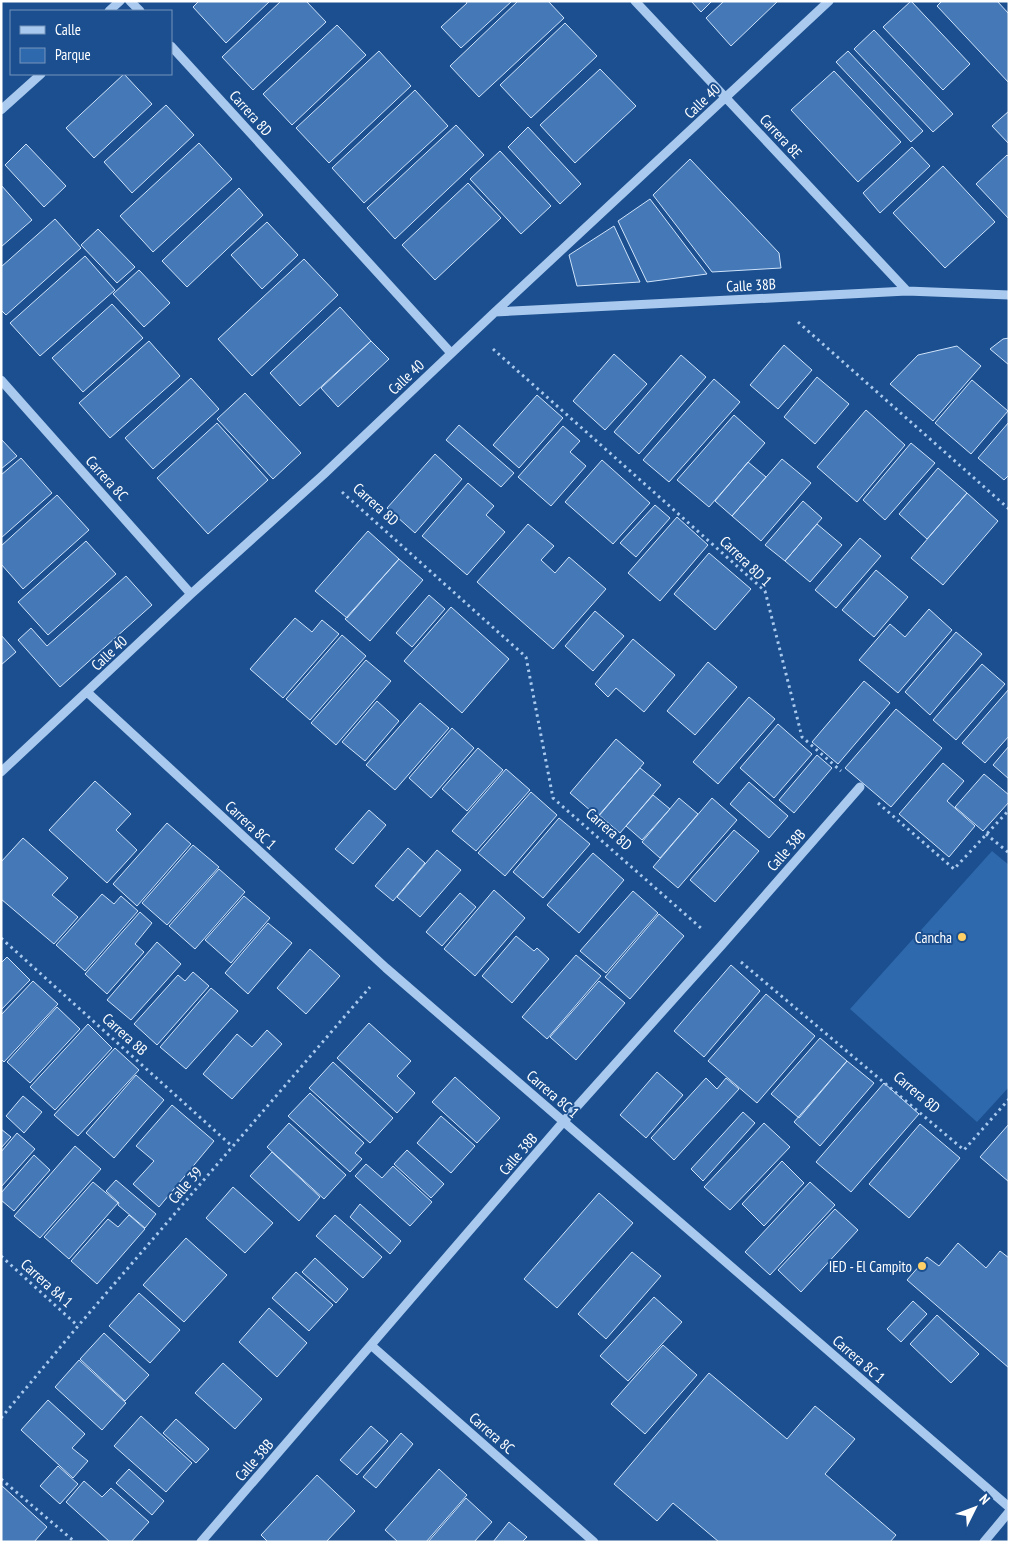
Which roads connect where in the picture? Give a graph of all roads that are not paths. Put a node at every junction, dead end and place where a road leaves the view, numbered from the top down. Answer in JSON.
{"nodes":[{"id":1,"x":120,"y":1,"type":"edge"},
{"id":2,"x":130,"y":1,"type":"edge"},
{"id":3,"x":635,"y":1,"type":"edge"},
{"id":4,"x":829,"y":1,"type":"edge"},
{"id":5,"x":110,"y":10,"type":"edge"},
{"id":6,"x":139,"y":10,"type":"edge"},
{"id":7,"x":172,"y":47,"type":"edge"},
{"id":8,"x":40,"y":75,"type":"edge"},
{"id":9,"x":726,"y":97,"type":"junction"},
{"id":10,"x":1,"y":110,"type":"edge"},
{"id":11,"x":907,"y":290,"type":"junction"},
{"id":12,"x":1009,"y":295,"type":"edge"},
{"id":13,"x":495,"y":312,"type":"junction"},
{"id":14,"x":451,"y":353,"type":"junction"},
{"id":15,"x":1,"y":380,"type":"edge"},
{"id":16,"x":191,"y":594,"type":"junction"},
{"id":17,"x":87,"y":692,"type":"junction"},
{"id":18,"x":1,"y":772,"type":"edge"},
{"id":19,"x":860,"y":787,"type":"road end"},
{"id":20,"x":564,"y":1121,"type":"junction"},
{"id":21,"x":372,"y":1346,"type":"junction"},
{"id":22,"x":1009,"y":1508,"type":"edge"},
{"id":23,"x":1009,"y":1512,"type":"edge"},
{"id":24,"x":201,"y":1542,"type":"edge"},
{"id":25,"x":594,"y":1542,"type":"edge"},
{"id":26,"x":984,"y":1542,"type":"edge"}],
"edges":[{"from":1,"to":5,"type":"street"},
{"from":2,"to":6,"type":"street"},
{"from":3,"to":9,"type":"street","name":"Carrera 8E"},
{"from":4,"to":9,"type":"street","name":"Calle 40"},
{"from":7,"to":14,"type":"street","name":"Carrera 8D"},
{"from":8,"to":10,"type":"street"},
{"from":9,"to":11,"type":"street","name":"Carrera 8E"},
{"from":9,"to":13,"type":"street","name":"Calle 40"},
{"from":11,"to":12,"type":"street","name":"Calle 38B"},
{"from":11,"to":13,"type":"street","name":"Calle 38B"},
{"from":13,"to":14,"type":"street","name":"Calle 40"},
{"from":14,"to":16,"type":"street","name":"Calle 40"},
{"from":15,"to":16,"type":"street","name":"Carrera 8C"},
{"from":16,"to":17,"type":"street","name":"Calle 40"},
{"from":17,"to":18,"type":"street","name":"Calle 40"},
{"from":17,"to":20,"type":"street","name":"Carrera 8C 1"},
{"from":19,"to":20,"type":"street","name":"Calle 38B"},
{"from":20,"to":21,"type":"street","name":"Calle 38B"},
{"from":20,"to":22,"type":"street","name":"Carrera 8C 1"},
{"from":21,"to":24,"type":"street","name":"Calle 38B"},
{"from":21,"to":25,"type":"street","name":"Carrera 8C"},
{"from":23,"to":26,"type":"street"}]}
